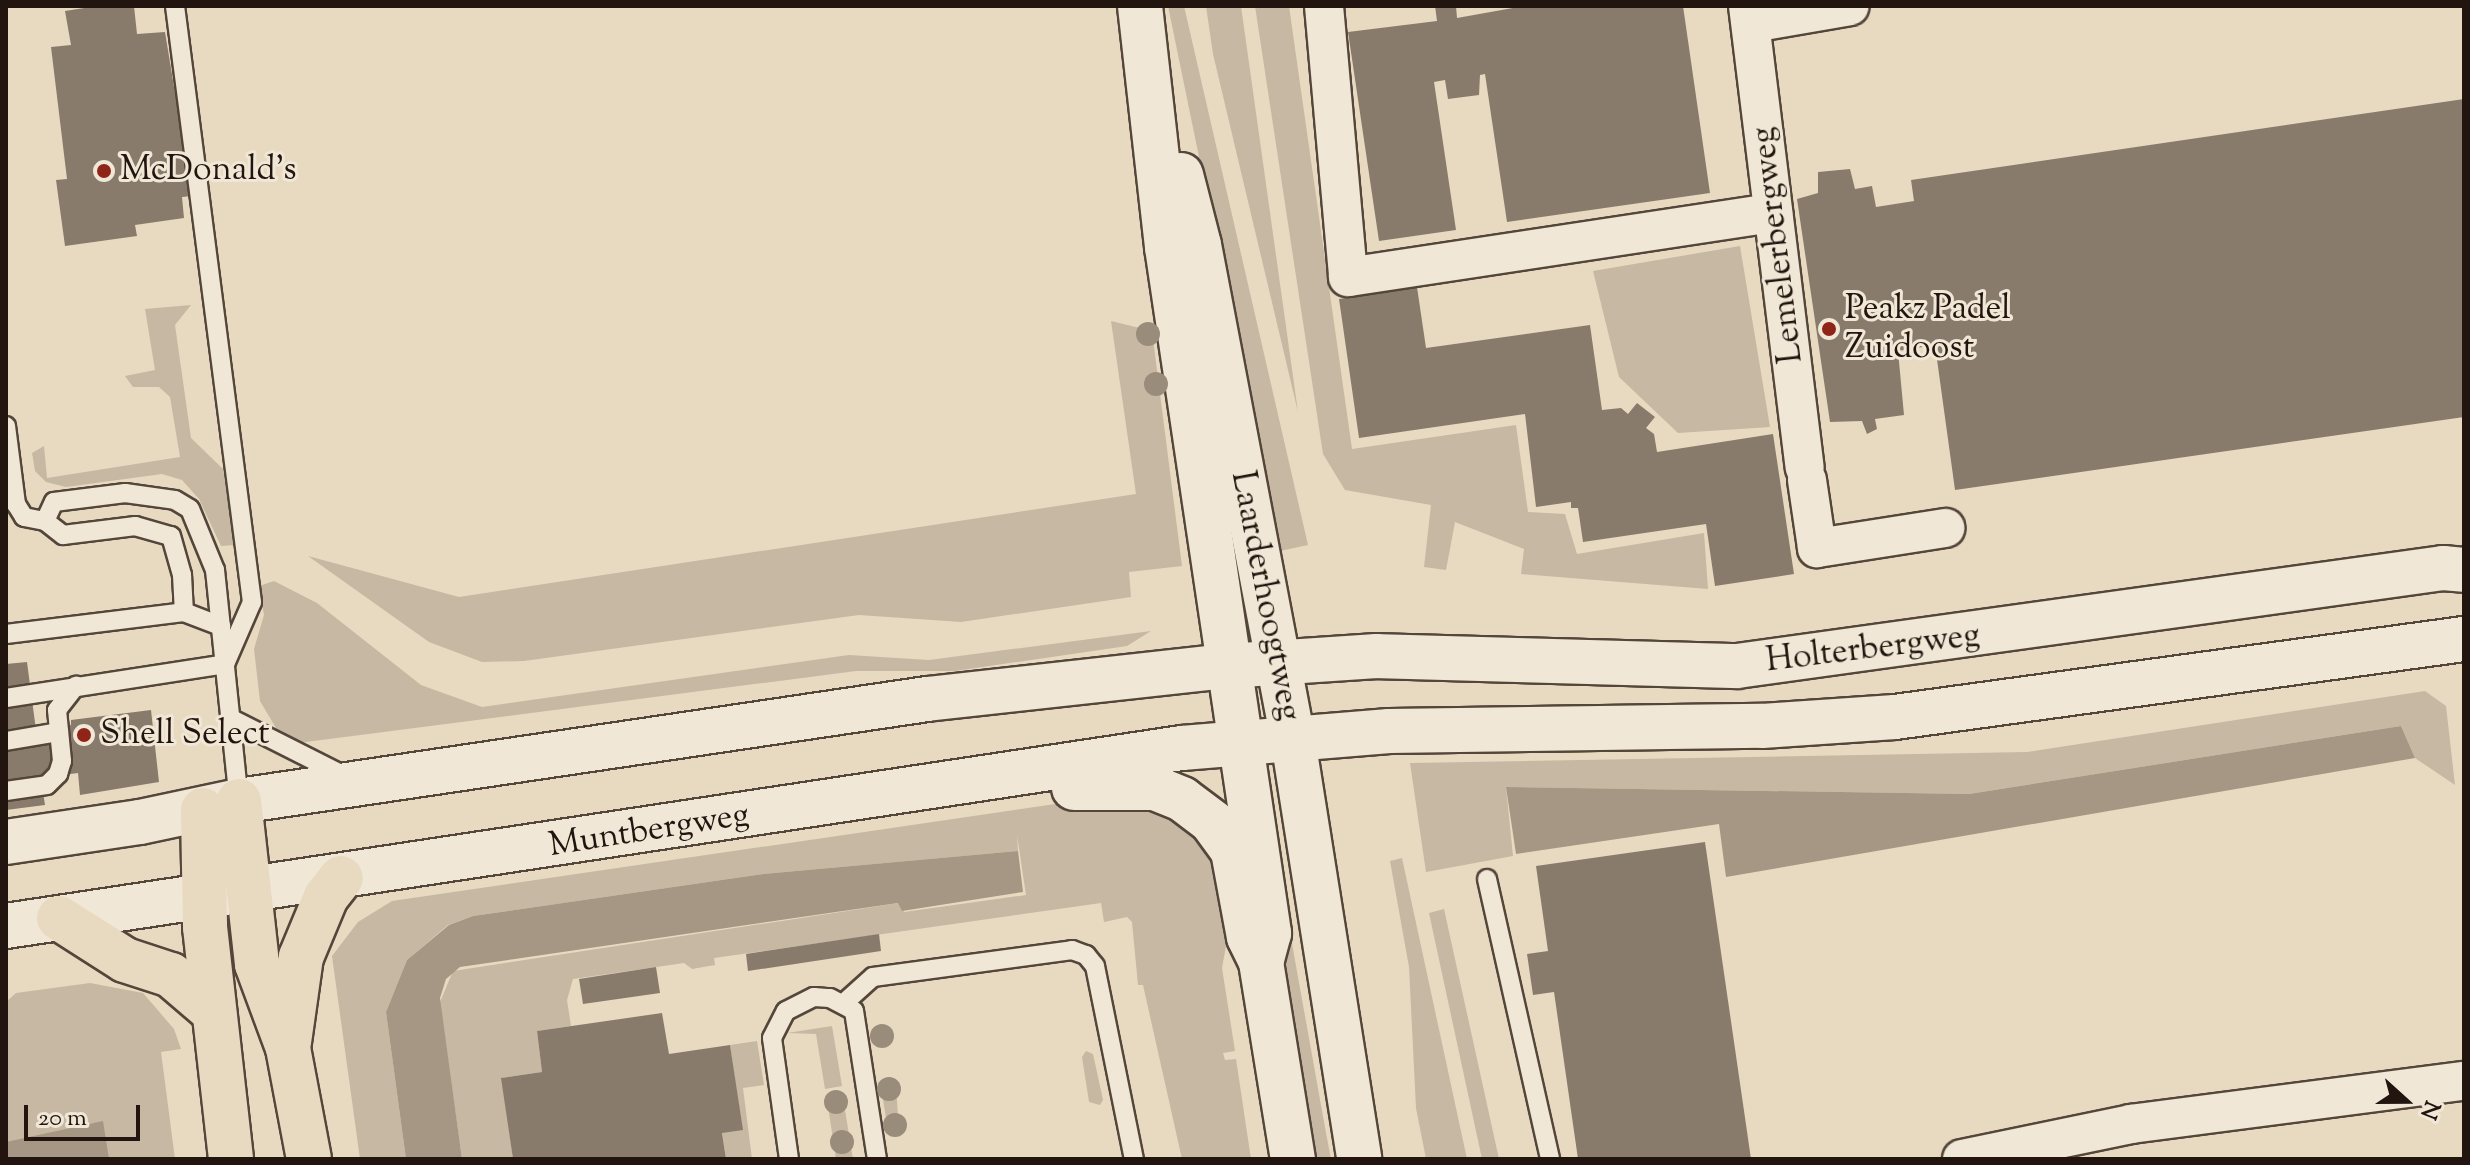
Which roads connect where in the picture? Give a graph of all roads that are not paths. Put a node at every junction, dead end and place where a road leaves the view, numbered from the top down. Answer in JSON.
{"nodes":[{"id":1,"x":175,"y":6,"type":"edge"},
{"id":2,"x":1324,"y":6,"type":"edge"},
{"id":3,"x":1850,"y":6,"type":"edge"},
{"id":4,"x":1750,"y":14,"type":"edge"},
{"id":5,"x":1142,"y":22,"type":"edge"},
{"id":6,"x":1773,"y":213,"type":"junction"},
{"id":7,"x":6,"y":426,"type":"edge"},
{"id":8,"x":45,"y":521,"type":"junction"},
{"id":9,"x":1945,"y":528,"type":"dead end"},
{"id":10,"x":2464,"y":570,"type":"edge"},
{"id":11,"x":184,"y":612,"type":"junction"},
{"id":12,"x":221,"y":626,"type":"junction"},
{"id":13,"x":6,"y":634,"type":"edge"},
{"id":14,"x":2464,"y":639,"type":"edge"},
{"id":15,"x":225,"y":664,"type":"junction"},
{"id":16,"x":1279,"y":664,"type":"junction"},
{"id":17,"x":1227,"y":666,"type":"junction"},
{"id":18,"x":77,"y":685,"type":"junction"},
{"id":19,"x":6,"y":698,"type":"edge"},
{"id":20,"x":232,"y":719,"type":"junction"},
{"id":21,"x":59,"y":732,"type":"junction"},
{"id":22,"x":1293,"y":740,"type":"junction"},
{"id":23,"x":6,"y":741,"type":"edge"},
{"id":24,"x":1237,"y":743,"type":"junction"},
{"id":25,"x":1041,"y":768,"type":"junction"},
{"id":26,"x":360,"y":783,"type":"junction"},
{"id":27,"x":6,"y":791,"type":"edge"},
{"id":28,"x":221,"y":805,"type":"junction"},
{"id":29,"x":6,"y":842,"type":"edge"},
{"id":30,"x":341,"y":878,"type":"junction"},
{"id":31,"x":1487,"y":879,"type":"dead end"},
{"id":32,"x":251,"y":888,"type":"junction"},
{"id":33,"x":207,"y":898,"type":"junction"},
{"id":34,"x":59,"y":918,"type":"junction"},
{"id":35,"x":6,"y":926,"type":"edge"},
{"id":36,"x":1261,"y":962,"type":"junction"},
{"id":37,"x":844,"y":1003,"type":"junction"},
{"id":38,"x":214,"y":1012,"type":"junction"},
{"id":39,"x":288,"y":1048,"type":"junction"},
{"id":40,"x":2464,"y":1081,"type":"edge"},
{"id":41,"x":231,"y":1159,"type":"edge"},
{"id":42,"x":309,"y":1159,"type":"edge"},
{"id":43,"x":789,"y":1159,"type":"edge"},
{"id":44,"x":877,"y":1159,"type":"edge"},
{"id":45,"x":1134,"y":1159,"type":"edge"},
{"id":46,"x":1293,"y":1159,"type":"edge"},
{"id":47,"x":1359,"y":1159,"type":"edge"},
{"id":48,"x":1550,"y":1159,"type":"edge"},
{"id":49,"x":1962,"y":1159,"type":"edge"}],
"edges":[{"from":1,"to":15,"type":"lane"},
{"from":2,"to":6,"type":"street"},
{"from":3,"to":4,"type":"street","name":"Lemelerbergweg"},
{"from":4,"to":6,"type":"street","name":"Lemelerbergweg"},
{"from":5,"to":16,"type":"main road","name":"Laarderhoogtweg"},
{"from":5,"to":17,"type":"main road","name":"Laarderhoogtweg"},
{"from":6,"to":9,"type":"street","name":"Lemelerbergweg"},
{"from":7,"to":8,"type":"lane"},
{"from":8,"to":11,"type":"lane"},
{"from":8,"to":12,"type":"lane"},
{"from":10,"to":16,"type":"main road","name":"Holterbergweg"},
{"from":11,"to":12,"type":"lane"},
{"from":11,"to":13,"type":"lane"},
{"from":12,"to":15,"type":"lane"},
{"from":14,"to":22,"type":"main road","name":"Holterbergweg"},
{"from":15,"to":18,"type":"lane"},
{"from":15,"to":20,"type":"lane"},
{"from":16,"to":17,"type":"main road"},
{"from":16,"to":22,"type":"main road","name":"Laarderhoogtweg"},
{"from":17,"to":24,"type":"main road","name":"Laarderhoogtweg"},
{"from":17,"to":26,"type":"main road"},
{"from":18,"to":19,"type":"lane"},
{"from":18,"to":21,"type":"lane"},
{"from":20,"to":26,"type":"lane"},
{"from":20,"to":28,"type":"lane"},
{"from":21,"to":23,"type":"lane"},
{"from":21,"to":27,"type":"lane"},
{"from":22,"to":24,"type":"main road","name":"Muntbergweg"},
{"from":22,"to":47,"type":"main road","name":"Laarderhoogtweg"},
{"from":24,"to":25,"type":"main road","name":"Muntbergweg"},
{"from":24,"to":36,"type":"main road","name":"Laarderhoogtweg"},
{"from":25,"to":30,"type":"main road","name":"Muntbergweg"},
{"from":25,"to":36,"type":"main road"},
{"from":26,"to":28,"type":"main road"},
{"from":28,"to":29,"type":"main road"},
{"from":28,"to":32,"type":"highway"},
{"from":28,"to":33,"type":"highway"},
{"from":30,"to":32,"type":"main road","name":"Muntbergweg"},
{"from":30,"to":39,"type":"highway"},
{"from":31,"to":48,"type":"lane"},
{"from":32,"to":33,"type":"main road","name":"Muntbergweg"},
{"from":32,"to":39,"type":"highway"},
{"from":33,"to":34,"type":"main road","name":"Muntbergweg"},
{"from":33,"to":38,"type":"highway"},
{"from":34,"to":35,"type":"main road","name":"Muntbergweg"},
{"from":34,"to":38,"type":"highway"},
{"from":36,"to":46,"type":"main road","name":"Laarderhoogtweg"},
{"from":37,"to":43,"type":"lane"},
{"from":37,"to":44,"type":"lane"},
{"from":37,"to":45,"type":"lane"},
{"from":38,"to":41,"type":"highway"},
{"from":39,"to":42,"type":"highway"},
{"from":40,"to":49,"type":"street"}]}
